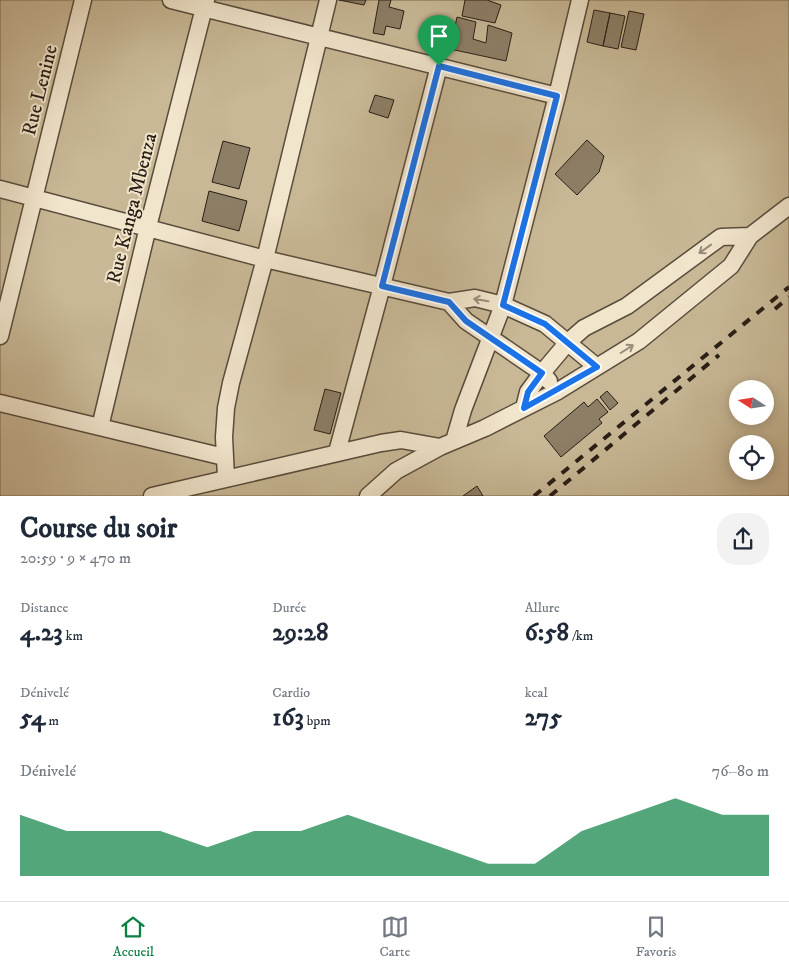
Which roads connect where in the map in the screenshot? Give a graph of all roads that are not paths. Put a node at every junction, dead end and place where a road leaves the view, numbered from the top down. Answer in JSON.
{"nodes":[{"id":1,"x":83,"y":0,"type":"edge"},
{"id":2,"x":171,"y":0,"type":"edge"},
{"id":3,"x":328,"y":0,"type":"edge"},
{"id":4,"x":580,"y":0,"type":"edge"},
{"id":5,"x":205,"y":4,"type":"edge"},
{"id":6,"x":319,"y":37,"type":"junction"},
{"id":7,"x":439,"y":66,"type":"junction"},
{"id":8,"x":557,"y":96,"type":"junction"},
{"id":9,"x":0,"y":189,"type":"edge"},
{"id":10,"x":35,"y":197,"type":"junction"},
{"id":11,"x":789,"y":206,"type":"edge"},
{"id":12,"x":148,"y":227,"type":"junction"},
{"id":13,"x":750,"y":236,"type":"junction"},
{"id":14,"x":265,"y":259,"type":"junction"},
{"id":15,"x":382,"y":286,"type":"junction"},
{"id":16,"x":449,"y":302,"type":"junction"},
{"id":17,"x":503,"y":305,"type":"junction"},
{"id":18,"x":0,"y":336,"type":"edge"},
{"id":19,"x":490,"y":337,"type":"junction"},
{"id":20,"x":568,"y":342,"type":"junction"},
{"id":21,"x":597,"y":367,"type":"junction"},
{"id":22,"x":542,"y":373,"type":"junction"},
{"id":23,"x":558,"y":391,"type":"junction"},
{"id":24,"x":0,"y":403,"type":"edge"},
{"id":25,"x":524,"y":408,"type":"junction"},
{"id":26,"x":100,"y":427,"type":"junction"},
{"id":27,"x":447,"y":444,"type":"junction"},
{"id":28,"x":337,"y":452,"type":"junction"},
{"id":29,"x":224,"y":457,"type":"junction"},
{"id":30,"x":226,"y":478,"type":"junction"},
{"id":31,"x":152,"y":496,"type":"edge"},
{"id":32,"x":368,"y":496,"type":"edge"}],
"edges":[{"from":1,"to":10,"type":"street","name":"Rue Lenine"},
{"from":2,"to":5,"type":"street"},
{"from":3,"to":6,"type":"street"},
{"from":4,"to":8,"type":"street"},
{"from":5,"to":6,"type":"street"},
{"from":5,"to":12,"type":"street","name":"Rue Kanga Mbenza"},
{"from":6,"to":7,"type":"street"},
{"from":6,"to":14,"type":"street"},
{"from":7,"to":8,"type":"street"},
{"from":7,"to":15,"type":"street"},
{"from":8,"to":17,"type":"street"},
{"from":9,"to":10,"type":"street"},
{"from":10,"to":12,"type":"street"},
{"from":10,"to":18,"type":"street","name":"Rue Lenine"},
{"from":11,"to":13,"type":"street"},
{"from":12,"to":14,"type":"street"},
{"from":12,"to":26,"type":"street","name":"Rue Kanga Mbenza"},
{"from":13,"to":20,"type":"street","one_way":true},
{"from":21,"to":13,"type":"street","one_way":true},
{"from":14,"to":15,"type":"street"},
{"from":14,"to":29,"type":"street"},
{"from":15,"to":16,"type":"street"},
{"from":15,"to":28,"type":"street"},
{"from":17,"to":16,"type":"street","one_way":true},
{"from":16,"to":19,"type":"street"},
{"from":17,"to":19,"type":"street"},
{"from":17,"to":20,"type":"street"},
{"from":19,"to":22,"type":"street"},
{"from":19,"to":27,"type":"street"},
{"from":20,"to":21,"type":"street"},
{"from":20,"to":22,"type":"street"},
{"from":21,"to":23,"type":"street"},
{"from":22,"to":23,"type":"street"},
{"from":22,"to":25,"type":"street"},
{"from":23,"to":25,"type":"street"},
{"from":24,"to":26,"type":"street"},
{"from":25,"to":27,"type":"street"},
{"from":26,"to":29,"type":"street"},
{"from":27,"to":28,"type":"street"},
{"from":27,"to":32,"type":"street"},
{"from":28,"to":30,"type":"street"},
{"from":29,"to":30,"type":"street"},
{"from":30,"to":31,"type":"street"}]}
